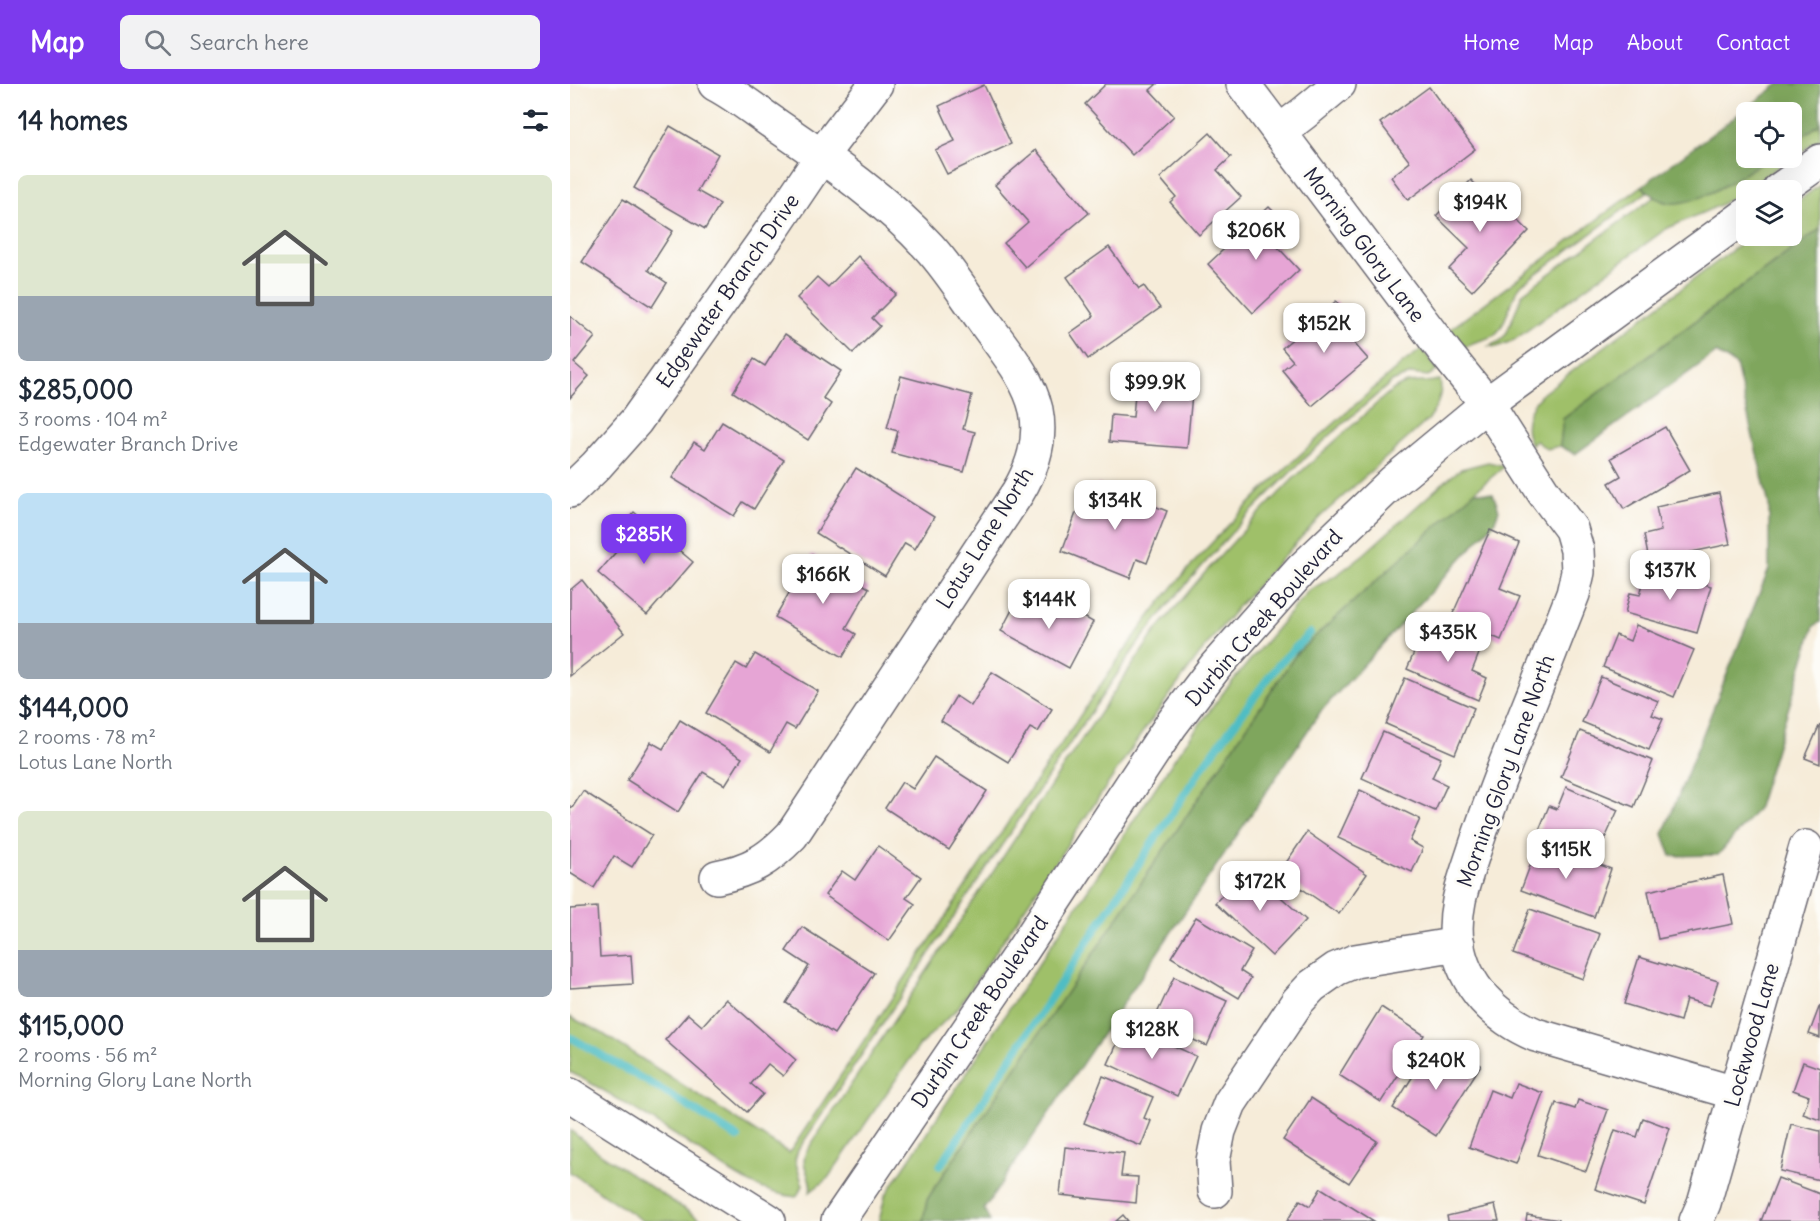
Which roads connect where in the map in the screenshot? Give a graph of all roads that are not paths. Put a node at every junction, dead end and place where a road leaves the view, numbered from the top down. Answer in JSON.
{"nodes":[{"id":1,"x":715,"y":84,"type":"edge"},
{"id":2,"x":876,"y":84,"type":"edge"},
{"id":3,"x":1243,"y":84,"type":"edge"},
{"id":4,"x":1339,"y":84,"type":"edge"},
{"id":5,"x":1279,"y":132,"type":"junction"},
{"id":6,"x":822,"y":157,"type":"junction"},
{"id":7,"x":1820,"y":161,"type":"edge"},
{"id":8,"x":1793,"y":180,"type":"edge"},
{"id":9,"x":1736,"y":221,"type":"edge"},
{"id":10,"x":1488,"y":404,"type":"junction"},
{"id":11,"x":570,"y":491,"type":"edge"},
{"id":12,"x":1806,"y":847,"type":"dead end"},
{"id":13,"x":717,"y":877,"type":"dead end"},
{"id":14,"x":1458,"y":944,"type":"junction"},
{"id":15,"x":1735,"y":1093,"type":"junction"},
{"id":16,"x":570,"y":1095,"type":"edge"},
{"id":17,"x":1215,"y":1191,"type":"dead end"},
{"id":18,"x":769,"y":1221,"type":"edge"},
{"id":19,"x":838,"y":1221,"type":"edge"},
{"id":20,"x":1696,"y":1221,"type":"edge"}],
"edges":[{"from":1,"to":6,"type":"street","name":"Lotus Lane North"},
{"from":2,"to":6,"type":"street","name":"Edgewater Branch Drive"},
{"from":3,"to":5,"type":"street","name":"Morning Glory Lane"},
{"from":4,"to":5,"type":"street"},
{"from":5,"to":10,"type":"street","name":"Morning Glory Lane"},
{"from":6,"to":11,"type":"street","name":"Edgewater Branch Drive"},
{"from":6,"to":13,"type":"street","name":"Lotus Lane North"},
{"from":7,"to":8,"type":"street"},
{"from":9,"to":10,"type":"street","name":"Durbin Creek Boulevard"},
{"from":10,"to":14,"type":"street","name":"Morning Glory Lane North"},
{"from":10,"to":19,"type":"street","name":"Durbin Creek Boulevard"},
{"from":12,"to":15,"type":"street","name":"Lockwood Lane"},
{"from":14,"to":15,"type":"street","name":"Morning Glory Lane North"},
{"from":14,"to":17,"type":"street"},
{"from":15,"to":20,"type":"street","name":"Lockwood Lane"},
{"from":16,"to":18,"type":"street"}]}
